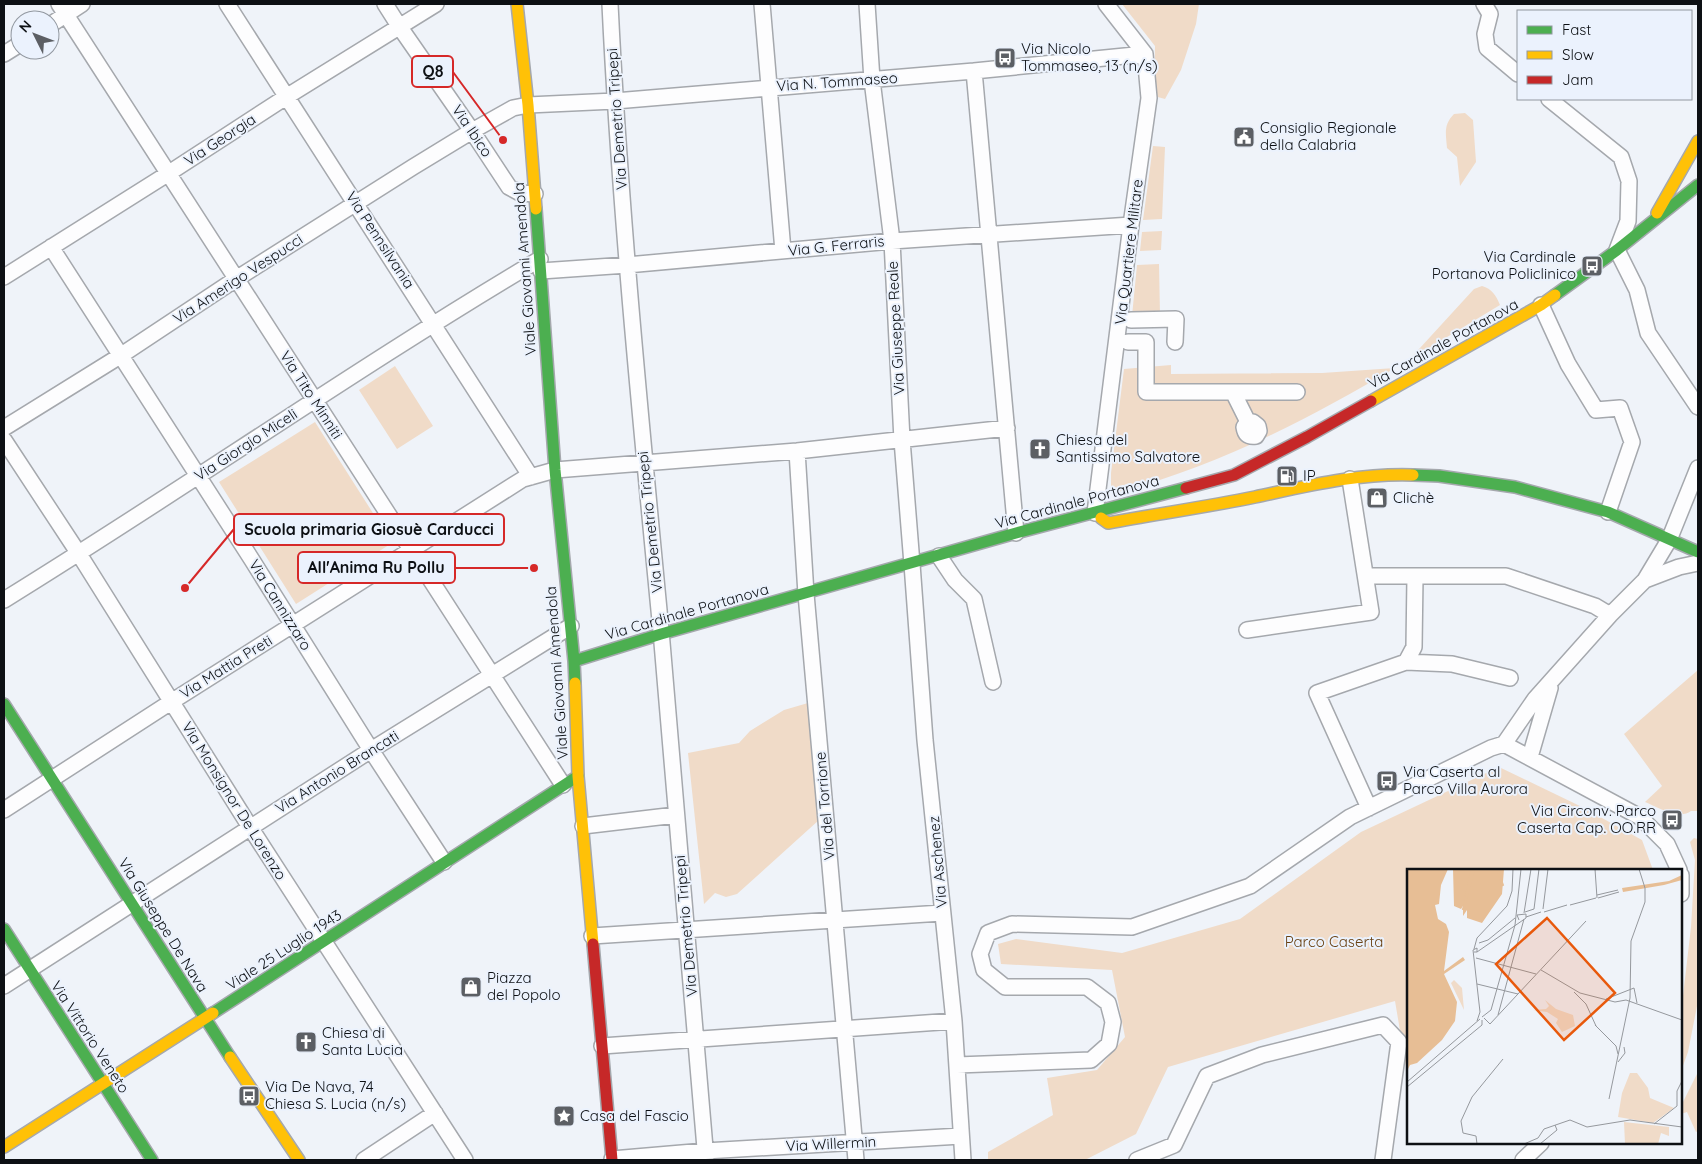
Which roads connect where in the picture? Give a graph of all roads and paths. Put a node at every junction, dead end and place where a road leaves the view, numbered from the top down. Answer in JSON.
{"nodes":[{"id":1,"x":82,"y":4,"type":"edge"},
{"id":2,"x":227,"y":4,"type":"edge"},
{"id":3,"x":385,"y":4,"type":"edge"},
{"id":4,"x":436,"y":4,"type":"edge"},
{"id":5,"x":517,"y":4,"type":"edge"},
{"id":6,"x":610,"y":4,"type":"edge"},
{"id":7,"x":762,"y":4,"type":"edge"},
{"id":8,"x":867,"y":4,"type":"edge"},
{"id":9,"x":1106,"y":4,"type":"edge"},
{"id":10,"x":1484,"y":4,"type":"edge"},
{"id":11,"x":63,"y":9,"type":"edge"},
{"id":12,"x":398,"y":26,"type":"junction"},
{"id":13,"x":1146,"y":54,"type":"junction"},
{"id":14,"x":974,"y":71,"type":"junction"},
{"id":15,"x":1517,"y":73,"type":"edge"},
{"id":16,"x":872,"y":80,"type":"junction"},
{"id":17,"x":769,"y":88,"type":"junction"},
{"id":18,"x":286,"y":97,"type":"junction"},
{"id":19,"x":1550,"y":100,"type":"edge"},
{"id":20,"x":615,"y":101,"type":"junction"},
{"id":21,"x":528,"y":105,"type":"junction"},
{"id":22,"x":472,"y":131,"type":"junction"},
{"id":23,"x":1698,"y":141,"type":"edge"},
{"id":24,"x":1682,"y":169,"type":"junction"},
{"id":25,"x":169,"y":173,"type":"junction"},
{"id":26,"x":1698,"y":176,"type":"edge"},
{"id":27,"x":1698,"y":185,"type":"edge"},
{"id":28,"x":535,"y":194,"type":"junction"},
{"id":29,"x":357,"y":204,"type":"junction"},
{"id":30,"x":1652,"y":222,"type":"junction"},
{"id":31,"x":1131,"y":225,"type":"junction"},
{"id":32,"x":990,"y":235,"type":"junction"},
{"id":33,"x":892,"y":241,"type":"junction"},
{"id":34,"x":51,"y":247,"type":"junction"},
{"id":35,"x":1617,"y":250,"type":"junction"},
{"id":36,"x":783,"y":251,"type":"junction"},
{"id":37,"x":541,"y":265,"type":"junction"},
{"id":38,"x":627,"y":265,"type":"junction"},
{"id":39,"x":4,"y":277,"type":"edge"},
{"id":40,"x":236,"y":279,"type":"junction"},
{"id":41,"x":1541,"y":305,"type":"junction"},
{"id":42,"x":1131,"y":320,"type":"dead end"},
{"id":43,"x":434,"y":324,"type":"junction"},
{"id":44,"x":1128,"y":342,"type":"dead end"},
{"id":45,"x":1174,"y":342,"type":"dead end"},
{"id":46,"x":120,"y":356,"type":"junction"},
{"id":47,"x":1234,"y":392,"type":"junction"},
{"id":48,"x":1296,"y":392,"type":"dead end"},
{"id":49,"x":314,"y":400,"type":"junction"},
{"id":50,"x":1698,"y":407,"type":"edge"},
{"id":51,"x":1248,"y":422,"type":"dead end"},
{"id":52,"x":4,"y":428,"type":"edge"},
{"id":53,"x":1006,"y":428,"type":"junction"},
{"id":54,"x":4,"y":440,"type":"edge"},
{"id":55,"x":902,"y":440,"type":"junction"},
{"id":56,"x":797,"y":451,"type":"junction"},
{"id":57,"x":644,"y":462,"type":"junction"},
{"id":58,"x":1698,"y":468,"type":"edge"},
{"id":59,"x":555,"y":470,"type":"junction"},
{"id":60,"x":1234,"y":475,"type":"junction"},
{"id":61,"x":198,"y":477,"type":"junction"},
{"id":62,"x":531,"y":477,"type":"junction"},
{"id":63,"x":1350,"y":479,"type":"junction"},
{"id":64,"x":1694,"y":488,"type":"edge"},
{"id":65,"x":1254,"y":497,"type":"junction"},
{"id":66,"x":1608,"y":512,"type":"junction"},
{"id":67,"x":1095,"y":513,"type":"junction"},
{"id":68,"x":1016,"y":533,"type":"junction"},
{"id":69,"x":1669,"y":540,"type":"junction"},
{"id":70,"x":411,"y":551,"type":"junction"},
{"id":71,"x":1698,"y":552,"type":"edge"},
{"id":72,"x":79,"y":554,"type":"junction"},
{"id":73,"x":939,"y":556,"type":"junction"},
{"id":74,"x":1698,"y":563,"type":"edge"},
{"id":75,"x":912,"y":564,"type":"junction"},
{"id":76,"x":1366,"y":576,"type":"junction"},
{"id":77,"x":1415,"y":576,"type":"junction"},
{"id":78,"x":1645,"y":580,"type":"junction"},
{"id":79,"x":806,"y":594,"type":"junction"},
{"id":80,"x":4,"y":600,"type":"edge"},
{"id":81,"x":1610,"y":615,"type":"junction"},
{"id":82,"x":293,"y":625,"type":"junction"},
{"id":83,"x":571,"y":626,"type":"junction"},
{"id":84,"x":1247,"y":630,"type":"dead end"},
{"id":85,"x":661,"y":634,"type":"junction"},
{"id":86,"x":574,"y":660,"type":"junction"},
{"id":87,"x":1406,"y":662,"type":"junction"},
{"id":88,"x":492,"y":675,"type":"junction"},
{"id":89,"x":1510,"y":678,"type":"dead end"},
{"id":90,"x":1552,"y":679,"type":"junction"},
{"id":91,"x":993,"y":682,"type":"dead end"},
{"id":92,"x":171,"y":702,"type":"junction"},
{"id":93,"x":4,"y":704,"type":"edge"},
{"id":94,"x":1504,"y":744,"type":"junction"},
{"id":95,"x":371,"y":750,"type":"junction"},
{"id":96,"x":1530,"y":757,"type":"junction"},
{"id":97,"x":578,"y":776,"type":"junction"},
{"id":98,"x":52,"y":779,"type":"junction"},
{"id":99,"x":563,"y":785,"type":"junction"},
{"id":100,"x":1369,"y":808,"type":"junction"},
{"id":101,"x":4,"y":810,"type":"edge"},
{"id":102,"x":676,"y":815,"type":"junction"},
{"id":103,"x":583,"y":826,"type":"junction"},
{"id":104,"x":250,"y":827,"type":"junction"},
{"id":105,"x":444,"y":862,"type":"junction"},
{"id":106,"x":1678,"y":869,"type":"edge"},
{"id":107,"x":132,"y":903,"type":"junction"},
{"id":108,"x":942,"y":913,"type":"junction"},
{"id":109,"x":835,"y":920,"type":"junction"},
{"id":110,"x":4,"y":929,"type":"edge"},
{"id":111,"x":686,"y":931,"type":"junction"},
{"id":112,"x":592,"y":936,"type":"junction"},
{"id":113,"x":324,"y":942,"type":"junction"},
{"id":114,"x":29,"y":969,"type":"junction"},
{"id":115,"x":4,"y":986,"type":"edge"},
{"id":116,"x":204,"y":1019,"type":"junction"},
{"id":117,"x":954,"y":1021,"type":"junction"},
{"id":118,"x":844,"y":1030,"type":"junction"},
{"id":119,"x":695,"y":1040,"type":"junction"},
{"id":120,"x":602,"y":1046,"type":"junction"},
{"id":121,"x":957,"y":1065,"type":"junction"},
{"id":122,"x":103,"y":1084,"type":"junction"},
{"id":123,"x":435,"y":1113,"type":"junction"},
{"id":124,"x":961,"y":1136,"type":"junction"},
{"id":125,"x":854,"y":1143,"type":"junction"},
{"id":126,"x":1540,"y":1144,"type":"edge"},
{"id":127,"x":4,"y":1147,"type":"edge"},
{"id":128,"x":705,"y":1155,"type":"edge"},
{"id":129,"x":1155,"y":1156,"type":"edge"},
{"id":130,"x":152,"y":1160,"type":"edge"},
{"id":131,"x":299,"y":1160,"type":"edge"},
{"id":132,"x":364,"y":1160,"type":"edge"},
{"id":133,"x":465,"y":1160,"type":"edge"},
{"id":134,"x":612,"y":1160,"type":"edge"},
{"id":135,"x":856,"y":1160,"type":"edge"},
{"id":136,"x":963,"y":1160,"type":"edge"},
{"id":137,"x":1137,"y":1160,"type":"edge"},
{"id":138,"x":1383,"y":1160,"type":"edge"},
{"id":139,"x":1523,"y":1160,"type":"edge"}],
"edges":[{"from":1,"to":11,"type":"street"},
{"from":2,"to":18,"type":"street","name":"Via Pennsilvania"},
{"from":3,"to":12,"type":"street","name":"Via Ibico"},
{"from":4,"to":12,"type":"street","name":"Via Georgia"},
{"from":5,"to":21,"type":"street","name":"Viale Giovanni Amendola"},
{"from":6,"to":20,"type":"street","name":"Via Demetrio Tripepi"},
{"from":7,"to":17,"type":"street"},
{"from":8,"to":16,"type":"street","name":"Via Giuseppe Reale"},
{"from":9,"to":13,"type":"street"},
{"from":10,"to":15,"type":"street"},
{"from":11,"to":25,"type":"street","name":"Via Tito Minniti"},
{"from":12,"to":18,"type":"street","name":"Via Georgia"},
{"from":12,"to":22,"type":"street","name":"Via Ibico"},
{"from":13,"to":14,"type":"street","name":"Via N. Tommaseo"},
{"from":13,"to":31,"type":"street","name":"Via Quartiere Militare"},
{"from":14,"to":16,"type":"street","name":"Via N. Tommaseo"},
{"from":14,"to":32,"type":"street"},
{"from":16,"to":17,"type":"street","name":"Via N. Tommaseo"},
{"from":16,"to":33,"type":"street","name":"Via Giuseppe Reale"},
{"from":17,"to":20,"type":"street","name":"Via N. Tommaseo"},
{"from":17,"to":36,"type":"street"},
{"from":18,"to":25,"type":"street","name":"Via Georgia"},
{"from":18,"to":29,"type":"street","name":"Via Pennsilvania"},
{"from":19,"to":35,"type":"street"},
{"from":20,"to":21,"type":"street","name":"Via N. Tommaseo"},
{"from":20,"to":38,"type":"street","name":"Via Demetrio Tripepi"},
{"from":21,"to":22,"type":"street","name":"Via N. Tommaseo"},
{"from":21,"to":28,"type":"street","name":"Viale Giovanni Amendola"},
{"from":22,"to":28,"type":"street","name":"Via Ibico"},
{"from":22,"to":29,"type":"street","name":"Via Amerigo Vespucci"},
{"from":23,"to":24,"type":"street"},
{"from":24,"to":26,"type":"street"},
{"from":24,"to":30,"type":"street"},
{"from":25,"to":34,"type":"street","name":"Via Georgia"},
{"from":25,"to":40,"type":"street","name":"Via Tito Minniti"},
{"from":27,"to":30,"type":"street","name":"Via Cardinale Portanova"},
{"from":28,"to":37,"type":"street","name":"Viale Giovanni Amendola"},
{"from":29,"to":40,"type":"street","name":"Via Amerigo Vespucci"},
{"from":29,"to":43,"type":"street","name":"Via Pennsilvania"},
{"from":30,"to":35,"type":"street","name":"Via Cardinale Portanova"},
{"from":31,"to":32,"type":"street","name":"Via G. Ferraris"},
{"from":31,"to":67,"type":"street","name":"Via Quartiere Militare"},
{"from":32,"to":33,"type":"street","name":"Via G. Ferraris"},
{"from":32,"to":53,"type":"street"},
{"from":33,"to":36,"type":"street","name":"Via G. Ferraris"},
{"from":33,"to":55,"type":"street","name":"Via Giuseppe Reale"},
{"from":34,"to":39,"type":"street","name":"Via Georgia"},
{"from":34,"to":46,"type":"street","name":"Via Cannizzaro"},
{"from":35,"to":41,"type":"street","name":"Via Cardinale Portanova"},
{"from":35,"to":50,"type":"street"},
{"from":36,"to":38,"type":"street","name":"Via G. Ferraris"},
{"from":37,"to":38,"type":"street","name":"Via G. Ferraris"},
{"from":37,"to":43,"type":"street","name":"Via Giorgio Miceli"},
{"from":37,"to":59,"type":"street","name":"Viale Giovanni Amendola"},
{"from":38,"to":57,"type":"street","name":"Via Demetrio Tripepi"},
{"from":40,"to":46,"type":"street","name":"Via Amerigo Vespucci"},
{"from":40,"to":49,"type":"street","name":"Via Tito Minniti"},
{"from":41,"to":60,"type":"street","name":"Via Cardinale Portanova"},
{"from":41,"to":66,"type":"street"},
{"from":42,"to":45,"type":"street"},
{"from":43,"to":49,"type":"street","name":"Via Giorgio Miceli"},
{"from":43,"to":62,"type":"street","name":"Via Pennsilvania"},
{"from":44,"to":47,"type":"street"},
{"from":46,"to":52,"type":"street","name":"Via Amerigo Vespucci"},
{"from":46,"to":61,"type":"street","name":"Via Cannizzaro"},
{"from":47,"to":48,"type":"street"},
{"from":47,"to":51,"type":"street"},
{"from":49,"to":61,"type":"street","name":"Via Giorgio Miceli"},
{"from":49,"to":70,"type":"street","name":"Via Tito Minniti"},
{"from":53,"to":55,"type":"street","name":"Via Mattia Preti"},
{"from":53,"to":68,"type":"street"},
{"from":54,"to":72,"type":"street","name":"Via Monsignor De Lorenzo"},
{"from":55,"to":56,"type":"street","name":"Via Mattia Preti"},
{"from":55,"to":75,"type":"street","name":"Via Giuseppe Reale"},
{"from":56,"to":57,"type":"street","name":"Via Mattia Preti"},
{"from":56,"to":79,"type":"street","name":"Via del Torrione"},
{"from":57,"to":59,"type":"street","name":"Via Mattia Preti"},
{"from":57,"to":85,"type":"street","name":"Via Demetrio Tripepi"},
{"from":58,"to":64,"type":"street"},
{"from":59,"to":62,"type":"street","name":"Via Mattia Preti"},
{"from":59,"to":83,"type":"street","name":"Viale Giovanni Amendola"},
{"from":60,"to":65,"type":"street"},
{"from":60,"to":67,"type":"street","name":"Via Cardinale Portanova"},
{"from":61,"to":72,"type":"street","name":"Via Giorgio Miceli"},
{"from":61,"to":82,"type":"street","name":"Via Cannizzaro"},
{"from":62,"to":70,"type":"street","name":"Via Mattia Preti"},
{"from":63,"to":65,"type":"street"},
{"from":63,"to":66,"type":"street"},
{"from":63,"to":76,"type":"street"},
{"from":64,"to":69,"type":"street"},
{"from":65,"to":67,"type":"street"},
{"from":66,"to":69,"type":"street"},
{"from":67,"to":68,"type":"street","name":"Via Cardinale Portanova"},
{"from":68,"to":73,"type":"street","name":"Via Cardinale Portanova"},
{"from":69,"to":71,"type":"street"},
{"from":69,"to":78,"type":"street"},
{"from":70,"to":82,"type":"street","name":"Via Mattia Preti"},
{"from":70,"to":88,"type":"street","name":"Via Tito Minniti"},
{"from":72,"to":80,"type":"street","name":"Via Giorgio Miceli"},
{"from":72,"to":92,"type":"street","name":"Via Monsignor De Lorenzo"},
{"from":73,"to":75,"type":"street","name":"Via Cardinale Portanova"},
{"from":73,"to":91,"type":"street"},
{"from":74,"to":78,"type":"street"},
{"from":75,"to":79,"type":"street","name":"Via Cardinale Portanova"},
{"from":75,"to":108,"type":"street","name":"Via Aschenez"},
{"from":76,"to":77,"type":"street"},
{"from":76,"to":84,"type":"street"},
{"from":77,"to":81,"type":"street"},
{"from":77,"to":87,"type":"street"},
{"from":78,"to":81,"type":"street"},
{"from":79,"to":85,"type":"street","name":"Via Cardinale Portanova"},
{"from":79,"to":109,"type":"street","name":"Via del Torrione"},
{"from":81,"to":90,"type":"street"},
{"from":82,"to":92,"type":"street","name":"Via Mattia Preti"},
{"from":82,"to":95,"type":"street","name":"Via Cannizzaro"},
{"from":83,"to":86,"type":"street","name":"Viale Giovanni Amendola"},
{"from":83,"to":88,"type":"street","name":"Via Antonio Brancati"},
{"from":85,"to":86,"type":"street","name":"Via Cardinale Portanova"},
{"from":85,"to":102,"type":"street","name":"Via Demetrio Tripepi"},
{"from":86,"to":97,"type":"street","name":"Viale Giovanni Amendola"},
{"from":87,"to":89,"type":"street"},
{"from":87,"to":100,"type":"street"},
{"from":88,"to":95,"type":"street","name":"Via Antonio Brancati"},
{"from":88,"to":99,"type":"street","name":"Via Tito Minniti"},
{"from":90,"to":94,"type":"street"},
{"from":90,"to":96,"type":"street"},
{"from":92,"to":98,"type":"street","name":"Via Mattia Preti"},
{"from":92,"to":104,"type":"street","name":"Via Monsignor De Lorenzo"},
{"from":93,"to":98,"type":"street","name":"Via Giuseppe De Nava"},
{"from":94,"to":96,"type":"street"},
{"from":94,"to":100,"type":"street"},
{"from":95,"to":104,"type":"street","name":"Via Antonio Brancati"},
{"from":95,"to":105,"type":"street","name":"Via Cannizzaro"},
{"from":96,"to":106,"type":"street"},
{"from":97,"to":99,"type":"street","name":"Viale 25 Luglio 1943"},
{"from":97,"to":103,"type":"street","name":"Viale Giovanni Amendola"},
{"from":98,"to":101,"type":"street","name":"Via Mattia Preti"},
{"from":98,"to":107,"type":"street","name":"Via Giuseppe De Nava"},
{"from":99,"to":105,"type":"street","name":"Viale 25 Luglio 1943"},
{"from":100,"to":121,"type":"street"},
{"from":102,"to":103,"type":"street"},
{"from":102,"to":111,"type":"street","name":"Via Demetrio Tripepi"},
{"from":103,"to":112,"type":"street","name":"Viale Giovanni Amendola"},
{"from":104,"to":107,"type":"street","name":"Via Antonio Brancati"},
{"from":104,"to":113,"type":"street","name":"Via Monsignor De Lorenzo"},
{"from":105,"to":113,"type":"street","name":"Viale 25 Luglio 1943"},
{"from":107,"to":114,"type":"street","name":"Via Antonio Brancati"},
{"from":107,"to":116,"type":"street","name":"Via Giuseppe De Nava"},
{"from":108,"to":109,"type":"street"},
{"from":108,"to":117,"type":"street","name":"Via Aschenez"},
{"from":109,"to":111,"type":"street"},
{"from":109,"to":118,"type":"street","name":"Via del Torrione"},
{"from":110,"to":114,"type":"street","name":"Via Vittorio Veneto"},
{"from":111,"to":112,"type":"street"},
{"from":111,"to":119,"type":"street","name":"Via Demetrio Tripepi"},
{"from":112,"to":120,"type":"street","name":"Viale Giovanni Amendola"},
{"from":113,"to":116,"type":"street","name":"Viale 25 Luglio 1943"},
{"from":113,"to":123,"type":"street","name":"Via Monsignor De Lorenzo"},
{"from":114,"to":115,"type":"street","name":"Via Antonio Brancati"},
{"from":114,"to":122,"type":"street","name":"Via Vittorio Veneto"},
{"from":116,"to":122,"type":"street","name":"Viale 25 Luglio 1943"},
{"from":116,"to":131,"type":"street","name":"Via Giuseppe De Nava"},
{"from":117,"to":118,"type":"street"},
{"from":117,"to":121,"type":"street","name":"Via Aschenez"},
{"from":118,"to":119,"type":"street"},
{"from":118,"to":125,"type":"street","name":"Via del Torrione"},
{"from":119,"to":120,"type":"street"},
{"from":119,"to":128,"type":"street","name":"Via Demetrio Tripepi"},
{"from":120,"to":134,"type":"street","name":"Viale Giovanni Amendola"},
{"from":121,"to":124,"type":"street","name":"Via Aschenez"},
{"from":122,"to":127,"type":"street","name":"Viale 25 Luglio 1943"},
{"from":122,"to":130,"type":"street","name":"Via Vittorio Veneto"},
{"from":123,"to":132,"type":"street"},
{"from":123,"to":133,"type":"street","name":"Via Monsignor De Lorenzo"},
{"from":124,"to":125,"type":"street","name":"Via Willermin"},
{"from":124,"to":136,"type":"street","name":"Via Aschenez"},
{"from":125,"to":128,"type":"street","name":"Via Willermin"},
{"from":125,"to":135,"type":"street","name":"Via del Torrione"},
{"from":126,"to":139,"type":"street"},
{"from":128,"to":134,"type":"street","name":"Via Willermin"},
{"from":129,"to":137,"type":"street"},
{"from":129,"to":138,"type":"street"}]}
